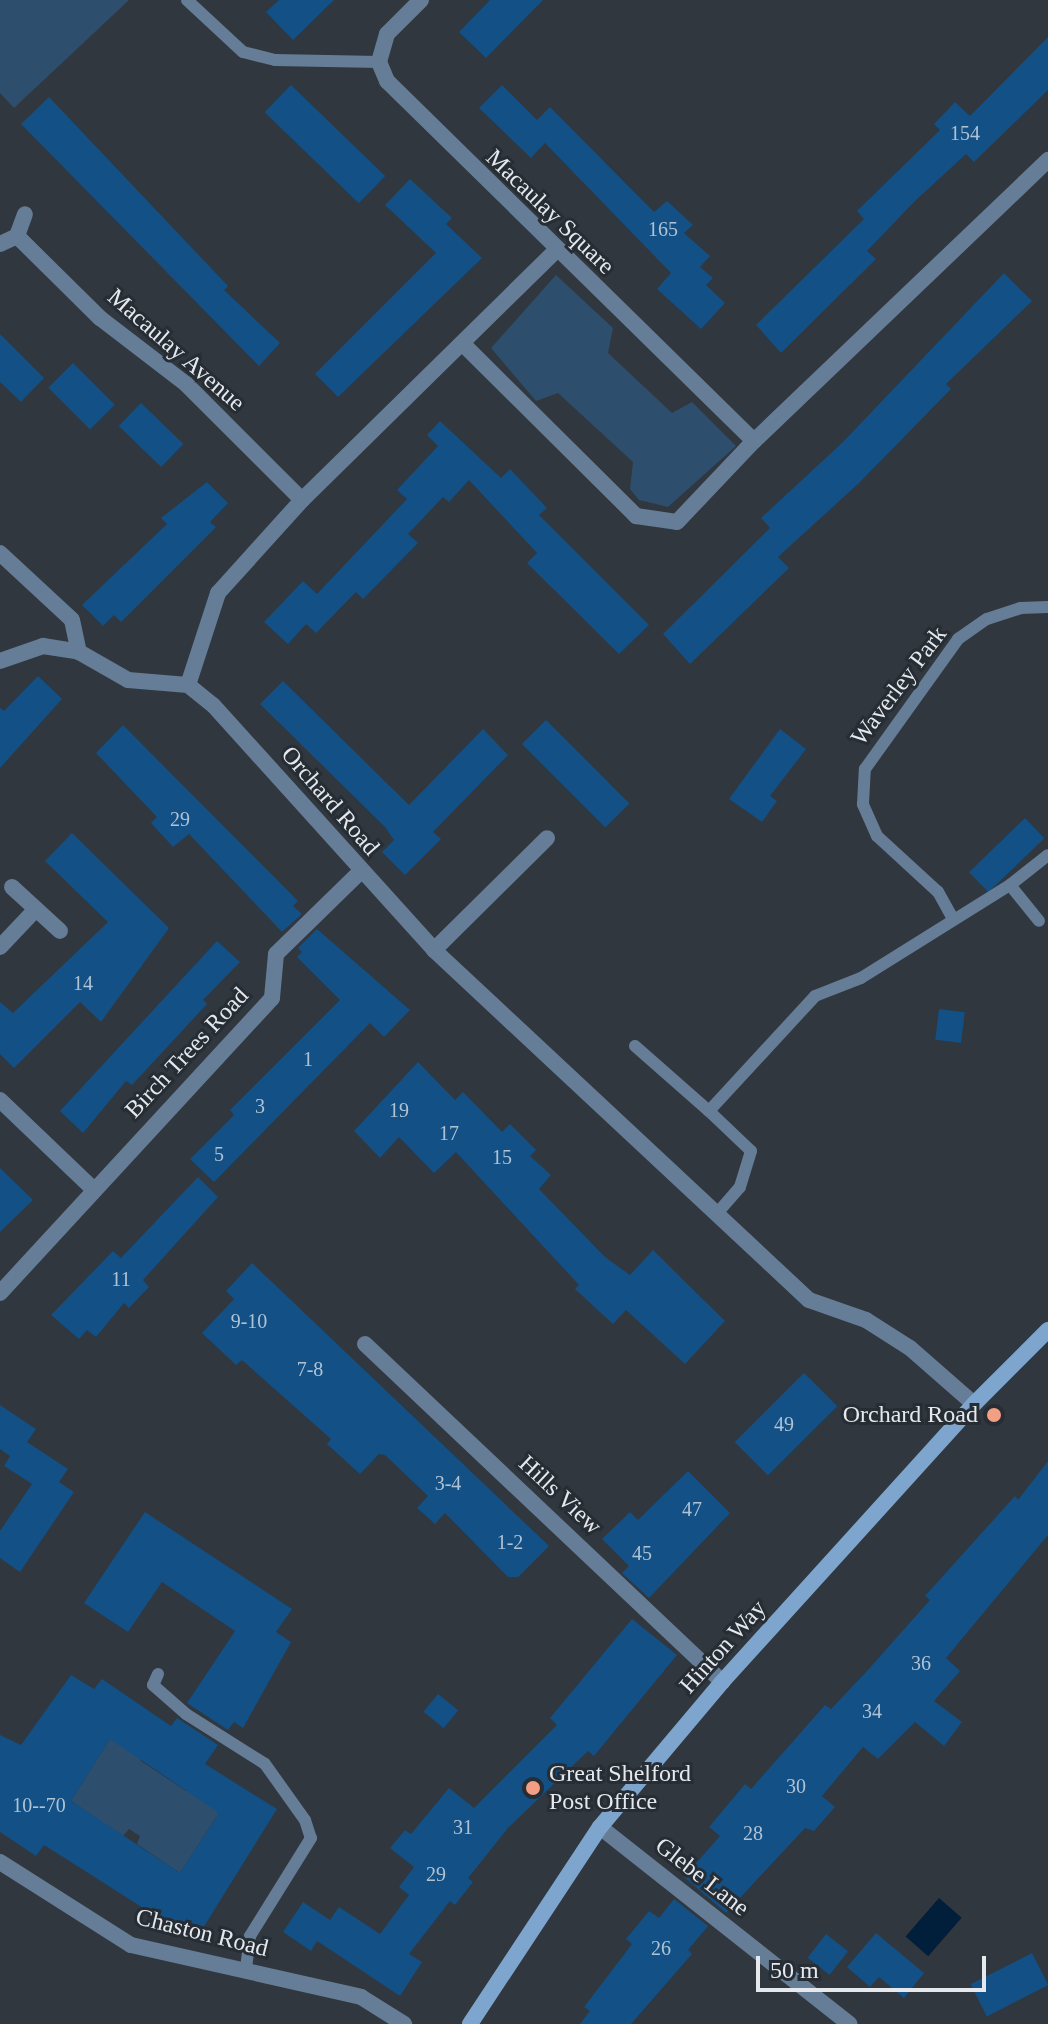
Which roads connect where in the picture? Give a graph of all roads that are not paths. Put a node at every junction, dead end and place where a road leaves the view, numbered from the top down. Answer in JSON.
{"nodes":[{"id":1,"x":187,"y":0,"type":"edge"},
{"id":2,"x":421,"y":0,"type":"edge"},
{"id":3,"x":379,"y":62,"type":"junction"},
{"id":4,"x":1048,"y":160,"type":"edge"},
{"id":5,"x":25,"y":214,"type":"dead end"},
{"id":6,"x":17,"y":236,"type":"junction"},
{"id":7,"x":0,"y":244,"type":"edge"},
{"id":8,"x":555,"y":251,"type":"junction"},
{"id":9,"x":464,"y":345,"type":"junction"},
{"id":10,"x":754,"y":441,"type":"junction"},
{"id":11,"x":302,"y":500,"type":"junction"},
{"id":12,"x":0,"y":553,"type":"edge"},
{"id":13,"x":1047,"y":604,"type":"edge"},
{"id":14,"x":79,"y":652,"type":"junction"},
{"id":15,"x":0,"y":661,"type":"edge"},
{"id":16,"x":188,"y":685,"type":"junction"},
{"id":17,"x":547,"y":838,"type":"dead end"},
{"id":18,"x":1048,"y":855,"type":"edge"},
{"id":19,"x":360,"y":872,"type":"junction"},
{"id":20,"x":1010,"y":885,"type":"junction"},
{"id":21,"x":12,"y":887,"type":"dead end"},
{"id":22,"x":36,"y":909,"type":"junction"},
{"id":23,"x":952,"y":917,"type":"junction"},
{"id":24,"x":1039,"y":921,"type":"dead end"},
{"id":25,"x":60,"y":931,"type":"dead end"},
{"id":26,"x":0,"y":947,"type":"edge"},
{"id":27,"x":434,"y":950,"type":"junction"},
{"id":28,"x":635,"y":1046,"type":"dead end"},
{"id":29,"x":0,"y":1100,"type":"edge"},
{"id":30,"x":709,"y":1111,"type":"junction"},
{"id":31,"x":92,"y":1188,"type":"junction"},
{"id":32,"x":717,"y":1213,"type":"junction"},
{"id":33,"x":0,"y":1293,"type":"edge"},
{"id":34,"x":1048,"y":1330,"type":"edge"},
{"id":35,"x":365,"y":1344,"type":"dead end"},
{"id":36,"x":974,"y":1404,"type":"junction"},
{"id":37,"x":158,"y":1674,"type":"dead end"},
{"id":38,"x":722,"y":1682,"type":"junction"},
{"id":39,"x":600,"y":1827,"type":"junction"},
{"id":40,"x":0,"y":1862,"type":"edge"},
{"id":41,"x":246,"y":1969,"type":"junction"},
{"id":42,"x":404,"y":2024,"type":"edge"},
{"id":43,"x":470,"y":2024,"type":"edge"},
{"id":44,"x":849,"y":2024,"type":"edge"}],
"edges":[{"from":1,"to":3,"type":"lane"},
{"from":2,"to":3,"type":"street"},
{"from":3,"to":8,"type":"street","name":"Macaulay Square"},
{"from":4,"to":10,"type":"street"},
{"from":5,"to":6,"type":"street"},
{"from":6,"to":7,"type":"street"},
{"from":6,"to":11,"type":"street","name":"Macaulay Avenue"},
{"from":8,"to":9,"type":"street"},
{"from":8,"to":10,"type":"street","name":"Macaulay Square"},
{"from":9,"to":10,"type":"street"},
{"from":9,"to":11,"type":"street"},
{"from":11,"to":16,"type":"street"},
{"from":12,"to":14,"type":"street"},
{"from":13,"to":23,"type":"lane","name":"Waverley Park"},
{"from":14,"to":15,"type":"street"},
{"from":14,"to":16,"type":"street"},
{"from":16,"to":19,"type":"street","name":"Orchard Road"},
{"from":17,"to":27,"type":"street"},
{"from":18,"to":20,"type":"lane"},
{"from":19,"to":27,"type":"street","name":"Orchard Road"},
{"from":19,"to":31,"type":"street","name":"Birch Trees Road"},
{"from":20,"to":23,"type":"lane"},
{"from":20,"to":24,"type":"lane"},
{"from":21,"to":22,"type":"street"},
{"from":22,"to":25,"type":"street"},
{"from":22,"to":26,"type":"street"},
{"from":23,"to":30,"type":"lane"},
{"from":27,"to":32,"type":"street","name":"Orchard Road"},
{"from":28,"to":30,"type":"lane"},
{"from":29,"to":31,"type":"street"},
{"from":30,"to":32,"type":"lane"},
{"from":31,"to":33,"type":"street","name":"Birch Trees Road"},
{"from":32,"to":36,"type":"street","name":"Orchard Road"},
{"from":34,"to":36,"type":"street","name":"Hinton Way"},
{"from":35,"to":38,"type":"street","name":"Hills View"},
{"from":36,"to":38,"type":"street","name":"Hinton Way"},
{"from":37,"to":41,"type":"lane"},
{"from":38,"to":39,"type":"street","name":"Hinton Way"},
{"from":39,"to":43,"type":"street","name":"Hinton Way"},
{"from":39,"to":44,"type":"street","name":"Glebe Lane"},
{"from":40,"to":41,"type":"street","name":"Chaston Road"},
{"from":41,"to":42,"type":"street","name":"Chaston Road"}]}
